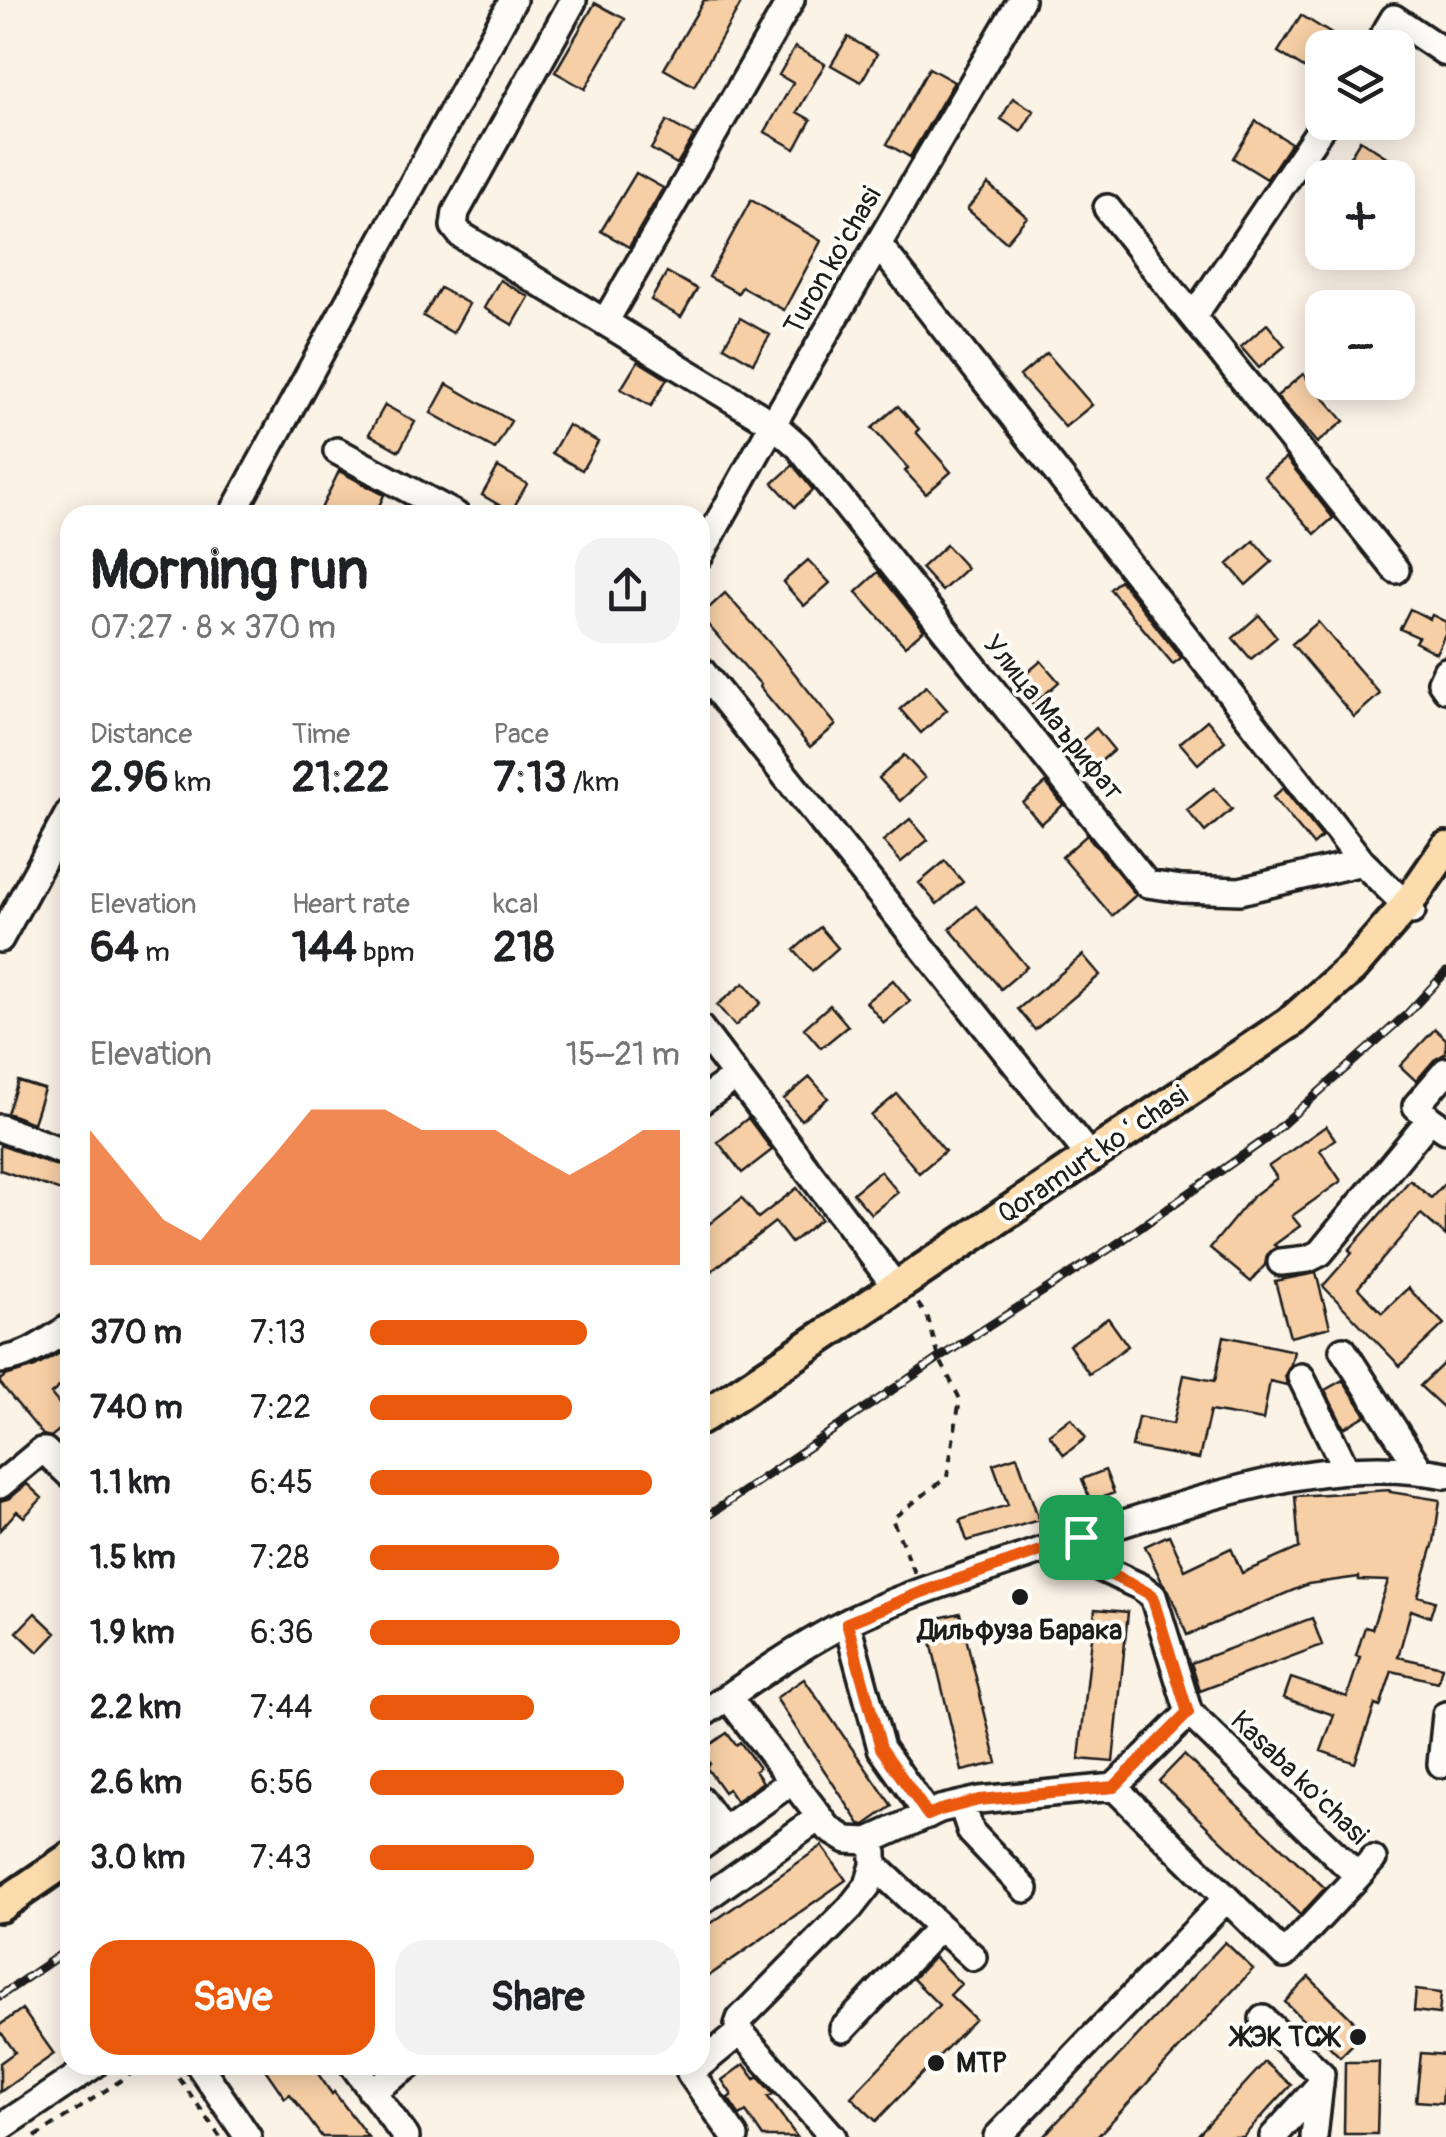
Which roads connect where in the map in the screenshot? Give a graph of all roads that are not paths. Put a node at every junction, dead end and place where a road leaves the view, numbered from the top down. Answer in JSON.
{"nodes":[{"id":1,"x":513,"y":0,"type":"edge"},
{"id":2,"x":791,"y":0,"type":"edge"},
{"id":3,"x":1021,"y":0,"type":"edge"},
{"id":4,"x":573,"y":1,"type":"edge"},
{"id":5,"x":1400,"y":9,"type":"edge"},
{"id":6,"x":1446,"y":53,"type":"edge"},
{"id":7,"x":1312,"y":140,"type":"edge"},
{"id":8,"x":1107,"y":208,"type":"dead end"},
{"id":9,"x":878,"y":244,"type":"junction"},
{"id":10,"x":1193,"y":317,"type":"junction"},
{"id":11,"x":605,"y":322,"type":"junction"},
{"id":12,"x":773,"y":424,"type":"junction"},
{"id":13,"x":338,"y":451,"type":"dead end"},
{"id":14,"x":237,"y":505,"type":"edge"},
{"id":15,"x":438,"y":505,"type":"edge"},
{"id":16,"x":710,"y":537,"type":"edge"},
{"id":17,"x":1396,"y":570,"type":"dead end"},
{"id":18,"x":1446,"y":671,"type":"edge"},
{"id":19,"x":710,"y":682,"type":"edge"},
{"id":20,"x":1446,"y":689,"type":"edge"},
{"id":21,"x":60,"y":828,"type":"edge"},
{"id":22,"x":1446,"y":848,"type":"edge"},
{"id":23,"x":1362,"y":862,"type":"junction"},
{"id":24,"x":1446,"y":862,"type":"edge"},
{"id":25,"x":1409,"y":908,"type":"junction"},
{"id":26,"x":0,"y":939,"type":"edge"},
{"id":27,"x":710,"y":1042,"type":"edge"},
{"id":28,"x":1446,"y":1071,"type":"edge"},
{"id":29,"x":735,"y":1077,"type":"junction"},
{"id":30,"x":710,"y":1095,"type":"edge"},
{"id":31,"x":1438,"y":1124,"type":"edge"},
{"id":32,"x":0,"y":1128,"type":"edge"},
{"id":33,"x":60,"y":1150,"type":"edge"},
{"id":34,"x":1090,"y":1157,"type":"junction"},
{"id":35,"x":1280,"y":1262,"type":"dead end"},
{"id":36,"x":902,"y":1288,"type":"junction"},
{"id":37,"x":60,"y":1334,"type":"edge"},
{"id":38,"x":1343,"y":1350,"type":"dead end"},
{"id":39,"x":0,"y":1360,"type":"edge"},
{"id":40,"x":1301,"y":1377,"type":"dead end"},
{"id":41,"x":710,"y":1413,"type":"edge"},
{"id":42,"x":710,"y":1423,"type":"edge"},
{"id":43,"x":60,"y":1465,"type":"edge"},
{"id":44,"x":1346,"y":1469,"type":"junction"},
{"id":45,"x":1420,"y":1470,"type":"junction"},
{"id":46,"x":1446,"y":1476,"type":"edge"},
{"id":47,"x":0,"y":1485,"type":"edge"},
{"id":48,"x":1081,"y":1537,"type":"junction"},
{"id":49,"x":847,"y":1623,"type":"junction"},
{"id":50,"x":728,"y":1697,"type":"junction"},
{"id":51,"x":710,"y":1709,"type":"edge"},
{"id":52,"x":1188,"y":1713,"type":"junction"},
{"id":53,"x":1446,"y":1715,"type":"edge"},
{"id":54,"x":1441,"y":1764,"type":"dead end"},
{"id":55,"x":792,"y":1781,"type":"junction"},
{"id":56,"x":1114,"y":1787,"type":"junction"},
{"id":57,"x":962,"y":1804,"type":"junction"},
{"id":58,"x":710,"y":1813,"type":"edge"},
{"id":59,"x":928,"y":1815,"type":"junction"},
{"id":60,"x":820,"y":1818,"type":"junction"},
{"id":61,"x":723,"y":1831,"type":"junction"},
{"id":62,"x":710,"y":1841,"type":"edge"},
{"id":63,"x":872,"y":1853,"type":"junction"},
{"id":64,"x":60,"y":1854,"type":"edge"},
{"id":65,"x":60,"y":1865,"type":"edge"},
{"id":66,"x":1025,"y":1889,"type":"dead end"},
{"id":67,"x":0,"y":1894,"type":"edge"},
{"id":68,"x":710,"y":1895,"type":"edge"},
{"id":69,"x":1226,"y":1899,"type":"junction"},
{"id":70,"x":0,"y":1906,"type":"edge"},
{"id":71,"x":940,"y":1927,"type":"junction"},
{"id":72,"x":973,"y":1957,"type":"dead end"},
{"id":73,"x":1263,"y":2019,"type":"dead end"},
{"id":74,"x":844,"y":2030,"type":"dead end"},
{"id":75,"x":740,"y":2032,"type":"junction"},
{"id":76,"x":710,"y":2057,"type":"edge"},
{"id":77,"x":79,"y":2075,"type":"edge"},
{"id":78,"x":205,"y":2075,"type":"edge"},
{"id":79,"x":360,"y":2075,"type":"edge"},
{"id":80,"x":395,"y":2075,"type":"edge"},
{"id":81,"x":691,"y":2075,"type":"edge"},
{"id":82,"x":1320,"y":2085,"type":"junction"},
{"id":83,"x":372,"y":2091,"type":"junction"},
{"id":84,"x":0,"y":2128,"type":"edge"},
{"id":85,"x":248,"y":2137,"type":"edge"},
{"id":86,"x":406,"y":2137,"type":"edge"},
{"id":87,"x":735,"y":2137,"type":"edge"},
{"id":88,"x":832,"y":2137,"type":"edge"},
{"id":89,"x":997,"y":2137,"type":"edge"},
{"id":90,"x":1273,"y":2137,"type":"edge"},
{"id":91,"x":1314,"y":2137,"type":"edge"}],
"edges":[{"from":1,"to":14,"type":"street"},
{"from":2,"to":11,"type":"street"},
{"from":3,"to":9,"type":"street","name":"Turon ko'chasi"},
{"from":4,"to":11,"type":"street","name":"Улица Маърифат"},
{"from":5,"to":6,"type":"street"},
{"from":7,"to":10,"type":"street"},
{"from":8,"to":10,"type":"street"},
{"from":9,"to":12,"type":"street","name":"Turon ko'chasi"},
{"from":9,"to":23,"type":"street"},
{"from":10,"to":17,"type":"street"},
{"from":11,"to":12,"type":"street","name":"Улица Маърифат"},
{"from":12,"to":16,"type":"street","name":"Turon ko'chasi"},
{"from":12,"to":23,"type":"street","name":"Улица Маърифат"},
{"from":13,"to":15,"type":"street"},
{"from":18,"to":20,"type":"street"},
{"from":19,"to":34,"type":"street"},
{"from":21,"to":26,"type":"street"},
{"from":22,"to":25,"type":"main road","name":"Qoramurt koʻchasi"},
{"from":23,"to":25,"type":"street"},
{"from":24,"to":25,"type":"main road","name":"Qoramurt koʻchasi"},
{"from":25,"to":34,"type":"main road","name":"Qoramurt koʻchasi"},
{"from":25,"to":36,"type":"main road","name":"Qoramurt koʻchasi"},
{"from":27,"to":29,"type":"street"},
{"from":28,"to":31,"type":"street"},
{"from":29,"to":30,"type":"street"},
{"from":29,"to":36,"type":"street"},
{"from":31,"to":35,"type":"street"},
{"from":32,"to":33,"type":"street"},
{"from":34,"to":36,"type":"main road","name":"Qoramurt koʻchasi"},
{"from":36,"to":41,"type":"main road","name":"Qoramurt koʻchasi"},
{"from":36,"to":42,"type":"main road","name":"Qoramurt koʻchasi"},
{"from":37,"to":39,"type":"street"},
{"from":38,"to":45,"type":"street"},
{"from":40,"to":44,"type":"street"},
{"from":43,"to":47,"type":"street"},
{"from":44,"to":45,"type":"street"},
{"from":44,"to":48,"type":"street"},
{"from":45,"to":46,"type":"street"},
{"from":48,"to":49,"type":"street"},
{"from":48,"to":52,"type":"street"},
{"from":49,"to":50,"type":"street"},
{"from":49,"to":59,"type":"street"},
{"from":50,"to":51,"type":"street"},
{"from":50,"to":55,"type":"street"},
{"from":52,"to":56,"type":"street","name":"Kasaba ko'chasi"},
{"from":52,"to":69,"type":"street","name":"Kasaba ko'chasi"},
{"from":53,"to":54,"type":"street"},
{"from":55,"to":60,"type":"street"},
{"from":55,"to":61,"type":"street"},
{"from":56,"to":57,"type":"street"},
{"from":56,"to":69,"type":"street","name":"Kasaba ko'chasi"},
{"from":57,"to":59,"type":"street"},
{"from":57,"to":66,"type":"street"},
{"from":58,"to":61,"type":"street"},
{"from":59,"to":63,"type":"street"},
{"from":60,"to":63,"type":"street"},
{"from":60,"to":68,"type":"street"},
{"from":61,"to":62,"type":"street"},
{"from":63,"to":71,"type":"street"},
{"from":63,"to":75,"type":"street"},
{"from":64,"to":67,"type":"main road"},
{"from":65,"to":70,"type":"main road"},
{"from":69,"to":89,"type":"street"},
{"from":71,"to":72,"type":"street"},
{"from":71,"to":74,"type":"street"},
{"from":73,"to":82,"type":"street"},
{"from":75,"to":76,"type":"street"},
{"from":75,"to":88,"type":"street"},
{"from":77,"to":84,"type":"street"},
{"from":78,"to":85,"type":"street"},
{"from":79,"to":83,"type":"street"},
{"from":80,"to":83,"type":"street"},
{"from":81,"to":87,"type":"street"},
{"from":82,"to":90,"type":"street"},
{"from":82,"to":91,"type":"street"},
{"from":83,"to":86,"type":"street"}]}
